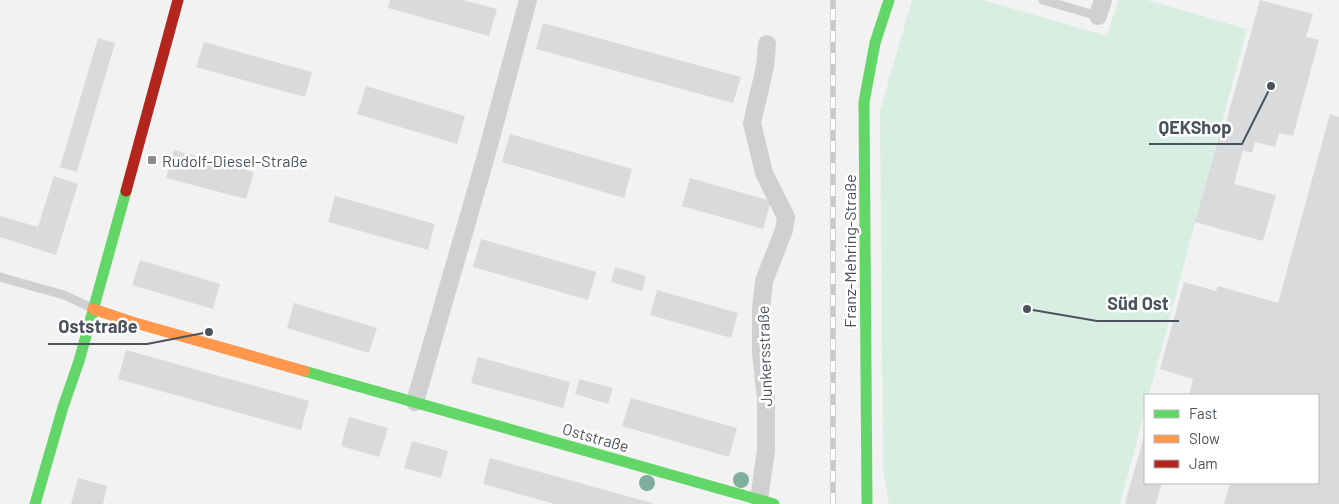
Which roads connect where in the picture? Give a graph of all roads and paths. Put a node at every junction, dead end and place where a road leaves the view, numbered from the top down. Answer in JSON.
{"nodes":[{"id":1,"x":178,"y":0,"type":"edge"},
{"id":2,"x":528,"y":0,"type":"edge"},
{"id":3,"x":889,"y":0,"type":"edge"},
{"id":4,"x":1043,"y":0,"type":"edge"},
{"id":5,"x":1101,"y":8,"type":"edge"},
{"id":6,"x":767,"y":44,"type":"dead end"},
{"id":7,"x":0,"y":277,"type":"edge"},
{"id":8,"x":93,"y":309,"type":"junction"},
{"id":9,"x":415,"y":402,"type":"junction"},
{"id":10,"x":766,"y":502,"type":"edge"},
{"id":11,"x":34,"y":504,"type":"edge"},
{"id":12,"x":867,"y":504,"type":"edge"}],
"edges":[{"from":1,"to":8,"type":"street"},
{"from":2,"to":9,"type":"street"},
{"from":3,"to":12,"type":"street","name":"Franz-Mehring-Straße"},
{"from":4,"to":5,"type":"lane"},
{"from":6,"to":10,"type":"street","name":"Junkersstraße"},
{"from":7,"to":8,"type":"lane"},
{"from":8,"to":9,"type":"street","name":"Oststraße"},
{"from":8,"to":11,"type":"street"},
{"from":9,"to":10,"type":"street","name":"Oststraße"}]}
